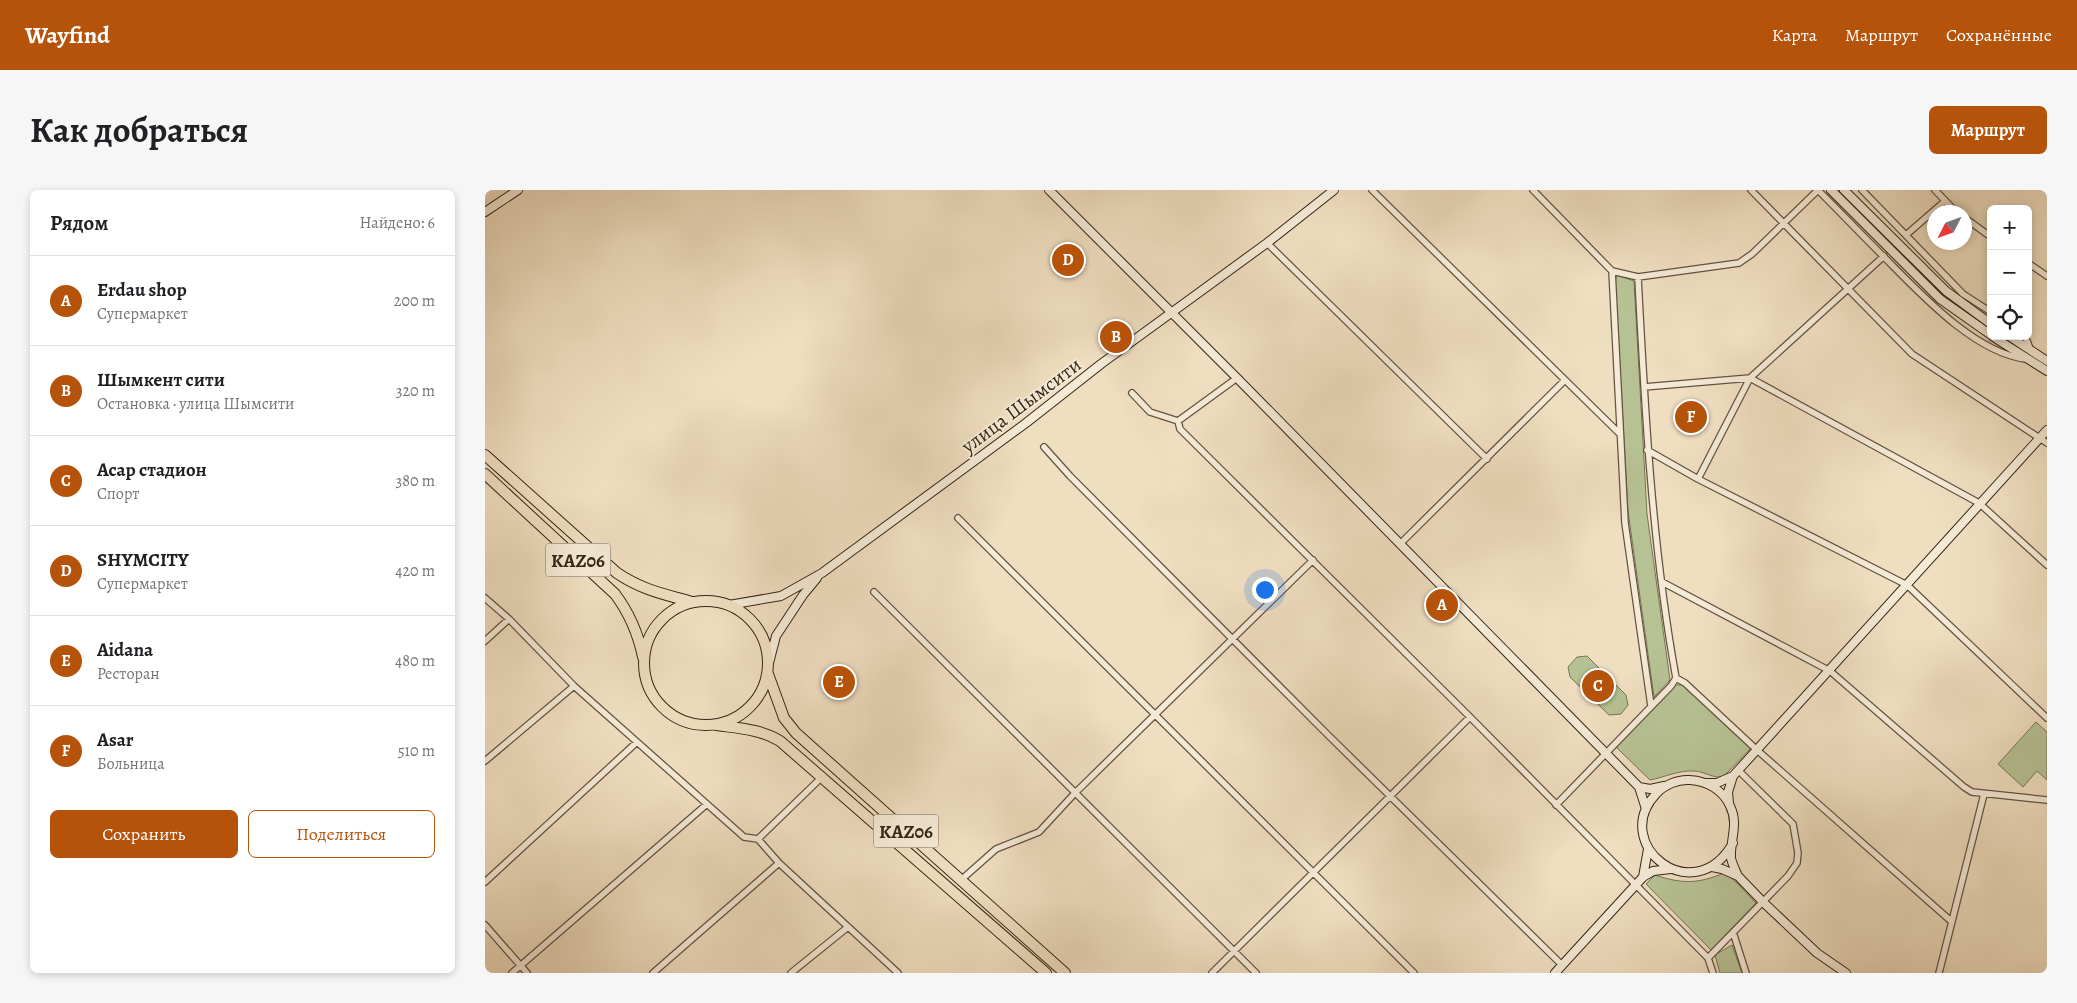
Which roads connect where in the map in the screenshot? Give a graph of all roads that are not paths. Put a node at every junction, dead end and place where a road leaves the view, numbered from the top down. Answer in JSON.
{"nodes":[{"id":1,"x":518,"y":190,"type":"edge"},
{"id":2,"x":1049,"y":190,"type":"edge"},
{"id":3,"x":1334,"y":190,"type":"edge"},
{"id":4,"x":1372,"y":190,"type":"edge"},
{"id":5,"x":1533,"y":190,"type":"edge"},
{"id":6,"x":1751,"y":190,"type":"edge"},
{"id":7,"x":1818,"y":190,"type":"edge"},
{"id":8,"x":1831,"y":190,"type":"edge"},
{"id":9,"x":1844,"y":190,"type":"edge"},
{"id":10,"x":1862,"y":190,"type":"edge"},
{"id":11,"x":1935,"y":190,"type":"edge"},
{"id":12,"x":1945,"y":201,"type":"junction"},
{"id":13,"x":1949,"y":205,"type":"edge"},
{"id":14,"x":485,"y":212,"type":"edge"},
{"id":15,"x":1782,"y":223,"type":"junction"},
{"id":16,"x":1972,"y":223,"type":"edge"},
{"id":17,"x":1987,"y":234,"type":"edge"},
{"id":18,"x":1906,"y":235,"type":"junction"},
{"id":19,"x":1267,"y":243,"type":"junction"},
{"id":20,"x":1884,"y":256,"type":"junction"},
{"id":21,"x":2032,"y":266,"type":"edge"},
{"id":22,"x":1612,"y":271,"type":"junction"},
{"id":23,"x":2047,"y":276,"type":"edge"},
{"id":24,"x":1638,"y":278,"type":"junction"},
{"id":25,"x":1847,"y":289,"type":"junction"},
{"id":26,"x":1940,"y":299,"type":"junction"},
{"id":27,"x":1932,"y":304,"type":"junction"},
{"id":28,"x":1987,"y":309,"type":"edge"},
{"id":29,"x":1173,"y":313,"type":"junction"},
{"id":30,"x":1987,"y":321,"type":"edge"},
{"id":31,"x":1987,"y":333,"type":"edge"},
{"id":32,"x":1997,"y":340,"type":"edge"},
{"id":33,"x":2015,"y":340,"type":"edge"},
{"id":34,"x":2027,"y":340,"type":"edge"},
{"id":35,"x":2031,"y":351,"type":"junction"},
{"id":36,"x":2026,"y":359,"type":"junction"},
{"id":37,"x":2047,"y":360,"type":"edge"},
{"id":38,"x":2047,"y":371,"type":"edge"},
{"id":39,"x":1237,"y":378,"type":"junction"},
{"id":40,"x":1750,"y":378,"type":"junction"},
{"id":41,"x":1565,"y":380,"type":"junction"},
{"id":42,"x":1644,"y":387,"type":"junction"},
{"id":43,"x":1132,"y":393,"type":"dead end"},
{"id":44,"x":1178,"y":421,"type":"junction"},
{"id":45,"x":2047,"y":430,"type":"edge"},
{"id":46,"x":1620,"y":434,"type":"junction"},
{"id":47,"x":2039,"y":438,"type":"junction"},
{"id":48,"x":2047,"y":443,"type":"edge"},
{"id":49,"x":1044,"y":446,"type":"dead end"},
{"id":50,"x":1647,"y":450,"type":"junction"},
{"id":51,"x":485,"y":455,"type":"edge"},
{"id":52,"x":1487,"y":459,"type":"junction"},
{"id":53,"x":485,"y":474,"type":"edge"},
{"id":54,"x":1698,"y":479,"type":"junction"},
{"id":55,"x":1979,"y":503,"type":"junction"},
{"id":56,"x":958,"y":518,"type":"dead end"},
{"id":57,"x":1400,"y":544,"type":"junction"},
{"id":58,"x":1313,"y":560,"type":"junction"},
{"id":59,"x":2047,"y":565,"type":"edge"},
{"id":60,"x":822,"y":573,"type":"junction"},
{"id":61,"x":1662,"y":582,"type":"junction"},
{"id":62,"x":1907,"y":585,"type":"junction"},
{"id":63,"x":874,"y":592,"type":"dead end"},
{"id":64,"x":485,"y":598,"type":"edge"},
{"id":65,"x":692,"y":602,"type":"junction"},
{"id":66,"x":729,"y":605,"type":"junction"},
{"id":67,"x":509,"y":619,"type":"junction"},
{"id":68,"x":1233,"y":639,"type":"junction"},
{"id":69,"x":485,"y":641,"type":"edge"},
{"id":70,"x":769,"y":662,"type":"junction"},
{"id":71,"x":644,"y":663,"type":"junction"},
{"id":72,"x":1830,"y":670,"type":"junction"},
{"id":73,"x":768,"y":674,"type":"junction"},
{"id":74,"x":1676,"y":678,"type":"junction"},
{"id":75,"x":574,"y":686,"type":"junction"},
{"id":76,"x":1651,"y":706,"type":"junction"},
{"id":77,"x":1155,"y":715,"type":"junction"},
{"id":78,"x":1470,"y":717,"type":"junction"},
{"id":79,"x":2047,"y":718,"type":"edge"},
{"id":80,"x":716,"y":725,"type":"junction"},
{"id":81,"x":637,"y":742,"type":"junction"},
{"id":82,"x":1757,"y":750,"type":"junction"},
{"id":83,"x":1606,"y":753,"type":"junction"},
{"id":84,"x":485,"y":761,"type":"edge"},
{"id":85,"x":1736,"y":773,"type":"junction"},
{"id":86,"x":822,"y":777,"type":"junction"},
{"id":87,"x":1706,"y":783,"type":"junction"},
{"id":88,"x":1666,"y":786,"type":"junction"},
{"id":89,"x":1639,"y":787,"type":"junction"},
{"id":90,"x":1075,"y":793,"type":"junction"},
{"id":91,"x":1984,"y":794,"type":"junction"},
{"id":92,"x":1390,"y":796,"type":"junction"},
{"id":93,"x":2047,"y":800,"type":"edge"},
{"id":94,"x":707,"y":804,"type":"junction"},
{"id":95,"x":1729,"y":804,"type":"junction"},
{"id":96,"x":1555,"y":805,"type":"junction"},
{"id":97,"x":1646,"y":809,"type":"junction"},
{"id":98,"x":758,"y":840,"type":"junction"},
{"id":99,"x":1733,"y":843,"type":"junction"},
{"id":100,"x":1648,"y":849,"type":"junction"},
{"id":101,"x":779,"y":863,"type":"junction"},
{"id":102,"x":1712,"y":867,"type":"junction"},
{"id":103,"x":1671,"y":869,"type":"junction"},
{"id":104,"x":1314,"y":873,"type":"junction"},
{"id":105,"x":1738,"y":876,"type":"junction"},
{"id":106,"x":1643,"y":877,"type":"junction"},
{"id":107,"x":961,"y":880,"type":"junction"},
{"id":108,"x":485,"y":882,"type":"edge"},
{"id":109,"x":1636,"y":886,"type":"junction"},
{"id":110,"x":1763,"y":902,"type":"junction"},
{"id":111,"x":1951,"y":920,"type":"junction"},
{"id":112,"x":485,"y":926,"type":"edge"},
{"id":113,"x":848,"y":927,"type":"junction"},
{"id":114,"x":1733,"y":932,"type":"junction"},
{"id":115,"x":1235,"y":952,"type":"junction"},
{"id":116,"x":1708,"y":958,"type":"junction"},
{"id":117,"x":1563,"y":964,"type":"junction"},
{"id":118,"x":520,"y":965,"type":"junction"},
{"id":119,"x":512,"y":973,"type":"edge"},
{"id":120,"x":527,"y":973,"type":"edge"},
{"id":121,"x":653,"y":973,"type":"edge"},
{"id":122,"x":791,"y":973,"type":"edge"},
{"id":123,"x":898,"y":973,"type":"edge"},
{"id":124,"x":1046,"y":973,"type":"edge"},
{"id":125,"x":1065,"y":973,"type":"edge"},
{"id":126,"x":1212,"y":973,"type":"edge"},
{"id":127,"x":1256,"y":973,"type":"edge"},
{"id":128,"x":1414,"y":973,"type":"edge"},
{"id":129,"x":1555,"y":973,"type":"edge"},
{"id":130,"x":1713,"y":973,"type":"edge"},
{"id":131,"x":1745,"y":973,"type":"edge"},
{"id":132,"x":1846,"y":973,"type":"edge"},
{"id":133,"x":1939,"y":973,"type":"edge"}],
"edges":[{"from":1,"to":14,"type":"street"},
{"from":2,"to":29,"type":"street"},
{"from":3,"to":19,"type":"street","name":"улица Шымсити"},
{"from":4,"to":41,"type":"street"},
{"from":5,"to":22,"type":"street"},
{"from":6,"to":15,"type":"street"},
{"from":7,"to":15,"type":"street"},
{"from":7,"to":20,"type":"street"},
{"from":8,"to":26,"type":"street"},
{"from":9,"to":30,"type":"street"},
{"from":10,"to":18,"type":"street"},
{"from":11,"to":12,"type":"street"},
{"from":12,"to":13,"type":"street"},
{"from":12,"to":18,"type":"street"},
{"from":15,"to":24,"type":"street"},
{"from":15,"to":25,"type":"street"},
{"from":16,"to":17,"type":"street"},
{"from":18,"to":28,"type":"street"},
{"from":19,"to":29,"type":"street","name":"улица Шымсити"},
{"from":19,"to":52,"type":"street"},
{"from":20,"to":25,"type":"street"},
{"from":20,"to":27,"type":"street"},
{"from":21,"to":23,"type":"street"},
{"from":22,"to":24,"type":"street"},
{"from":22,"to":46,"type":"street"},
{"from":24,"to":42,"type":"street"},
{"from":25,"to":40,"type":"street"},
{"from":25,"to":47,"type":"street"},
{"from":26,"to":27,"type":"street"},
{"from":26,"to":31,"type":"street"},
{"from":27,"to":36,"type":"street"},
{"from":29,"to":39,"type":"street"},
{"from":29,"to":60,"type":"street","name":"улица Шымсити"},
{"from":32,"to":36,"type":"street"},
{"from":33,"to":35,"type":"street"},
{"from":34,"to":35,"type":"street"},
{"from":35,"to":37,"type":"street"},
{"from":36,"to":38,"type":"street"},
{"from":39,"to":44,"type":"street"},
{"from":39,"to":57,"type":"street"},
{"from":40,"to":42,"type":"street"},
{"from":40,"to":54,"type":"street"},
{"from":40,"to":55,"type":"street"},
{"from":41,"to":46,"type":"street"},
{"from":41,"to":52,"type":"street"},
{"from":42,"to":50,"type":"street"},
{"from":43,"to":44,"type":"street"},
{"from":44,"to":58,"type":"street"},
{"from":45,"to":47,"type":"street"},
{"from":46,"to":76,"type":"street"},
{"from":47,"to":48,"type":"street"},
{"from":47,"to":55,"type":"street"},
{"from":49,"to":68,"type":"street"},
{"from":50,"to":54,"type":"street"},
{"from":50,"to":61,"type":"street"},
{"from":51,"to":65,"type":"highway","number":"KАZ06"},
{"from":52,"to":57,"type":"street"},
{"from":53,"to":71,"type":"highway","number":"KАZ06"},
{"from":54,"to":62,"type":"street"},
{"from":55,"to":59,"type":"street"},
{"from":55,"to":62,"type":"street"},
{"from":56,"to":77,"type":"street"},
{"from":57,"to":83,"type":"street"},
{"from":58,"to":68,"type":"street"},
{"from":58,"to":78,"type":"street"},
{"from":60,"to":66,"type":"street","name":"улица Шымсити"},
{"from":60,"to":70,"type":"street","name":"улица Шымсити"},
{"from":61,"to":72,"type":"street"},
{"from":61,"to":74,"type":"street"},
{"from":62,"to":72,"type":"street"},
{"from":62,"to":79,"type":"street"},
{"from":63,"to":90,"type":"street"},
{"from":64,"to":67,"type":"street"},
{"from":65,"to":66,"type":"highway","number":"KАZ06"},
{"from":65,"to":71,"type":"highway","number":"KАZ06"},
{"from":66,"to":70,"type":"highway","number":"KАZ06"},
{"from":67,"to":69,"type":"street"},
{"from":67,"to":75,"type":"street"},
{"from":68,"to":77,"type":"street"},
{"from":68,"to":92,"type":"street"},
{"from":70,"to":73,"type":"highway","number":"KАZ06"},
{"from":71,"to":80,"type":"highway","number":"KАZ06"},
{"from":72,"to":82,"type":"street"},
{"from":72,"to":91,"type":"street"},
{"from":73,"to":80,"type":"highway","number":"KАZ06"},
{"from":73,"to":107,"type":"highway","number":"KАZ06"},
{"from":74,"to":76,"type":"street"},
{"from":74,"to":82,"type":"street"},
{"from":75,"to":81,"type":"street"},
{"from":75,"to":84,"type":"street"},
{"from":76,"to":83,"type":"street"},
{"from":77,"to":90,"type":"street"},
{"from":77,"to":104,"type":"street"},
{"from":78,"to":92,"type":"street"},
{"from":78,"to":96,"type":"street"},
{"from":80,"to":86,"type":"highway","number":"KАZ06"},
{"from":81,"to":94,"type":"street"},
{"from":81,"to":108,"type":"street"},
{"from":82,"to":85,"type":"street"},
{"from":82,"to":111,"type":"street"},
{"from":83,"to":89,"type":"street"},
{"from":83,"to":96,"type":"street"},
{"from":85,"to":87,"type":"street"},
{"from":85,"to":95,"type":"street"},
{"from":85,"to":110,"type":"street"},
{"from":86,"to":98,"type":"street"},
{"from":86,"to":124,"type":"highway","number":"KАZ06"},
{"from":87,"to":88,"type":"street"},
{"from":87,"to":95,"type":"street"},
{"from":88,"to":89,"type":"street"},
{"from":88,"to":97,"type":"street"},
{"from":89,"to":97,"type":"street"},
{"from":90,"to":107,"type":"street"},
{"from":90,"to":115,"type":"street"},
{"from":91,"to":93,"type":"street"},
{"from":91,"to":111,"type":"street"},
{"from":92,"to":104,"type":"street"},
{"from":92,"to":117,"type":"street"},
{"from":94,"to":98,"type":"street"},
{"from":94,"to":118,"type":"street"},
{"from":95,"to":99,"type":"street"},
{"from":96,"to":109,"type":"street"},
{"from":97,"to":100,"type":"street"},
{"from":98,"to":101,"type":"street"},
{"from":99,"to":102,"type":"street"},
{"from":99,"to":105,"type":"street"},
{"from":100,"to":103,"type":"street"},
{"from":100,"to":106,"type":"street"},
{"from":101,"to":113,"type":"street"},
{"from":101,"to":121,"type":"street"},
{"from":102,"to":103,"type":"street"},
{"from":102,"to":105,"type":"street"},
{"from":103,"to":106,"type":"street"},
{"from":104,"to":115,"type":"street"},
{"from":104,"to":128,"type":"street"},
{"from":105,"to":110,"type":"street"},
{"from":106,"to":109,"type":"street"},
{"from":107,"to":125,"type":"highway","number":"KАZ06"},
{"from":109,"to":116,"type":"street"},
{"from":109,"to":117,"type":"street"},
{"from":110,"to":114,"type":"street"},
{"from":110,"to":132,"type":"street"},
{"from":111,"to":133,"type":"street"},
{"from":112,"to":118,"type":"street"},
{"from":113,"to":122,"type":"street"},
{"from":113,"to":123,"type":"street"},
{"from":114,"to":116,"type":"street"},
{"from":114,"to":131,"type":"street"},
{"from":115,"to":126,"type":"street"},
{"from":115,"to":127,"type":"street"},
{"from":116,"to":130,"type":"street"},
{"from":117,"to":129,"type":"street"},
{"from":118,"to":119,"type":"street"},
{"from":118,"to":120,"type":"street"}]}
